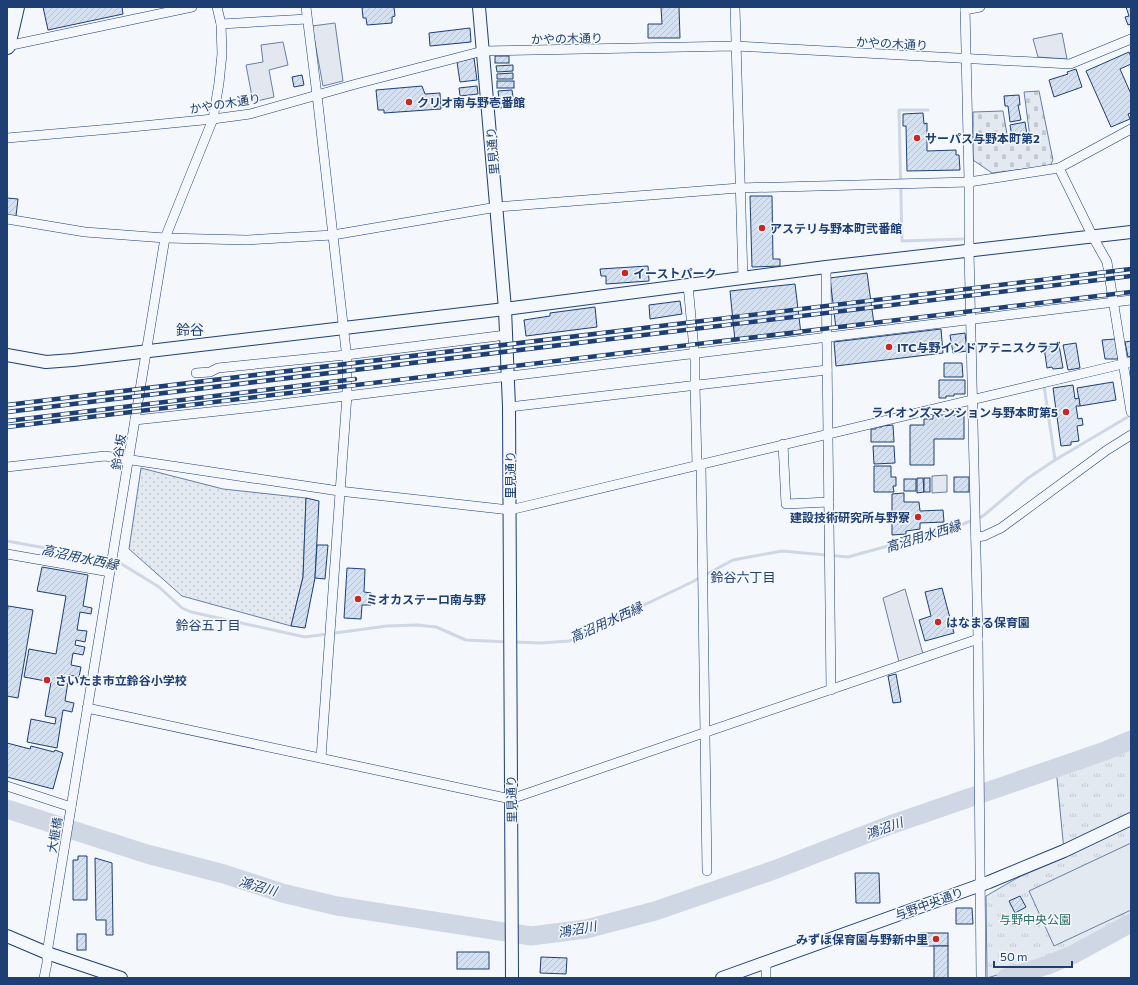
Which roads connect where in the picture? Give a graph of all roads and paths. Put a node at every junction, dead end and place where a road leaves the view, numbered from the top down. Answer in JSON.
{"nodes":[{"id":1,"x":16,"y":7,"type":"edge"},
{"id":2,"x":192,"y":7,"type":"edge"},
{"id":3,"x":217,"y":7,"type":"edge"},
{"id":4,"x":306,"y":7,"type":"edge"},
{"id":5,"x":479,"y":7,"type":"edge"},
{"id":6,"x":735,"y":7,"type":"edge"},
{"id":7,"x":980,"y":7,"type":"edge"},
{"id":8,"x":965,"y":8,"type":"edge"},
{"id":9,"x":307,"y":19,"type":"junction"},
{"id":10,"x":220,"y":24,"type":"junction"},
{"id":11,"x":1131,"y":38,"type":"edge"},
{"id":12,"x":7,"y":46,"type":"edge"},
{"id":13,"x":735,"y":46,"type":"junction"},
{"id":14,"x":483,"y":51,"type":"junction"},
{"id":15,"x":966,"y":59,"type":"junction"},
{"id":16,"x":317,"y":95,"type":"junction"},
{"id":17,"x":213,"y":119,"type":"junction"},
{"id":18,"x":1131,"y":129,"type":"edge"},
{"id":19,"x":7,"y":138,"type":"edge"},
{"id":20,"x":1059,"y":168,"type":"junction"},
{"id":21,"x":969,"y":182,"type":"junction"},
{"id":22,"x":739,"y":188,"type":"junction"},
{"id":23,"x":497,"y":207,"type":"junction"},
{"id":24,"x":7,"y":219,"type":"edge"},
{"id":25,"x":1131,"y":232,"type":"edge"},
{"id":26,"x":333,"y":235,"type":"junction"},
{"id":27,"x":1093,"y":237,"type":"junction"},
{"id":28,"x":166,"y":238,"type":"junction"},
{"id":29,"x":969,"y":250,"type":"junction"},
{"id":30,"x":826,"y":267,"type":"junction"},
{"id":31,"x":743,"y":279,"type":"junction"},
{"id":32,"x":688,"y":284,"type":"junction"},
{"id":33,"x":1131,"y":300,"type":"edge"},
{"id":34,"x":1113,"y":302,"type":"junction"},
{"id":35,"x":505,"y":309,"type":"junction"},
{"id":36,"x":971,"y":319,"type":"junction"},
{"id":37,"x":344,"y":328,"type":"junction"},
{"id":38,"x":506,"y":335,"type":"junction"},
{"id":39,"x":827,"y":336,"type":"junction"},
{"id":40,"x":147,"y":351,"type":"junction"},
{"id":41,"x":694,"y":353,"type":"junction"},
{"id":42,"x":7,"y":355,"type":"edge"},
{"id":43,"x":346,"y":355,"type":"junction"},
{"id":44,"x":1127,"y":363,"type":"edge"},
{"id":45,"x":828,"y":370,"type":"junction"},
{"id":46,"x":196,"y":373,"type":"dead end"},
{"id":47,"x":508,"y":376,"type":"junction"},
{"id":48,"x":694,"y":385,"type":"junction"},
{"id":49,"x":347,"y":395,"type":"junction"},
{"id":50,"x":973,"y":399,"type":"junction"},
{"id":51,"x":509,"y":407,"type":"junction"},
{"id":52,"x":1131,"y":410,"type":"edge"},
{"id":53,"x":135,"y":420,"type":"junction"},
{"id":54,"x":828,"y":433,"type":"junction"},
{"id":55,"x":1131,"y":435,"type":"edge"},
{"id":56,"x":783,"y":444,"type":"junction"},
{"id":57,"x":129,"y":459,"type":"junction"},
{"id":58,"x":699,"y":464,"type":"junction"},
{"id":59,"x":7,"y":467,"type":"edge"},
{"id":60,"x":339,"y":491,"type":"junction"},
{"id":61,"x":829,"y":502,"type":"junction"},
{"id":62,"x":510,"y":510,"type":"junction"},
{"id":63,"x":976,"y":537,"type":"junction"},
{"id":64,"x":7,"y":554,"type":"edge"},
{"id":65,"x":111,"y":565,"type":"junction"},
{"id":66,"x":978,"y":640,"type":"junction"},
{"id":67,"x":831,"y":690,"type":"junction"},
{"id":68,"x":88,"y":708,"type":"junction"},
{"id":69,"x":705,"y":733,"type":"junction"},
{"id":70,"x":321,"y":758,"type":"junction"},
{"id":71,"x":7,"y":786,"type":"edge"},
{"id":72,"x":511,"y":799,"type":"junction"},
{"id":73,"x":71,"y":807,"type":"junction"},
{"id":74,"x":1131,"y":819,"type":"edge"},
{"id":75,"x":707,"y":871,"type":"dead end"},
{"id":76,"x":980,"y":885,"type":"junction"},
{"id":77,"x":7,"y":936,"type":"edge"},
{"id":78,"x":47,"y":953,"type":"junction"},
{"id":79,"x":766,"y":962,"type":"junction"},
{"id":80,"x":44,"y":978,"type":"edge"},
{"id":81,"x":121,"y":978,"type":"edge"},
{"id":82,"x":512,"y":978,"type":"edge"},
{"id":83,"x":722,"y":978,"type":"edge"},
{"id":84,"x":766,"y":978,"type":"edge"},
{"id":85,"x":981,"y":978,"type":"edge"}],
"edges":[{"from":1,"to":12,"type":"highway"},
{"from":2,"to":12,"type":"street"},
{"from":3,"to":10,"type":"street","name":"鈴谷坂"},
{"from":4,"to":9,"type":"street"},
{"from":5,"to":14,"type":"street","name":"里見通り"},
{"from":6,"to":13,"type":"street"},
{"from":7,"to":8,"type":"street"},
{"from":8,"to":15,"type":"street"},
{"from":9,"to":10,"type":"street"},
{"from":9,"to":16,"type":"street"},
{"from":10,"to":17,"type":"street","name":"鈴谷坂"},
{"from":11,"to":15,"type":"street","name":"かやの木通り"},
{"from":13,"to":14,"type":"street","name":"かやの木通り"},
{"from":13,"to":15,"type":"street","name":"かやの木通り"},
{"from":13,"to":22,"type":"street"},
{"from":14,"to":16,"type":"street","name":"かやの木通り"},
{"from":14,"to":23,"type":"street","name":"里見通り"},
{"from":15,"to":21,"type":"street"},
{"from":16,"to":17,"type":"street","name":"かやの木通り"},
{"from":16,"to":26,"type":"street"},
{"from":17,"to":19,"type":"street","name":"かやの木通り"},
{"from":17,"to":28,"type":"street","name":"鈴谷坂"},
{"from":18,"to":20,"type":"street"},
{"from":20,"to":21,"type":"street"},
{"from":20,"to":27,"type":"street"},
{"from":21,"to":22,"type":"street"},
{"from":21,"to":29,"type":"street"},
{"from":22,"to":23,"type":"street"},
{"from":22,"to":31,"type":"street"},
{"from":23,"to":26,"type":"street"},
{"from":23,"to":35,"type":"street","name":"里見通り"},
{"from":24,"to":28,"type":"street"},
{"from":25,"to":27,"type":"street"},
{"from":26,"to":28,"type":"street"},
{"from":26,"to":37,"type":"street"},
{"from":27,"to":29,"type":"street"},
{"from":27,"to":34,"type":"street"},
{"from":28,"to":40,"type":"street","name":"鈴谷坂"},
{"from":29,"to":30,"type":"street"},
{"from":29,"to":36,"type":"street"},
{"from":30,"to":31,"type":"street"},
{"from":30,"to":39,"type":"street"},
{"from":31,"to":32,"type":"street"},
{"from":32,"to":35,"type":"street"},
{"from":32,"to":41,"type":"street"},
{"from":33,"to":34,"type":"street"},
{"from":34,"to":36,"type":"street"},
{"from":34,"to":44,"type":"street"},
{"from":35,"to":37,"type":"street"},
{"from":35,"to":38,"type":"street","name":"里見通り"},
{"from":36,"to":39,"type":"street"},
{"from":36,"to":50,"type":"street"},
{"from":37,"to":40,"type":"street"},
{"from":37,"to":43,"type":"street"},
{"from":38,"to":43,"type":"street"},
{"from":38,"to":47,"type":"street","name":"里見通り"},
{"from":39,"to":41,"type":"street"},
{"from":39,"to":45,"type":"street"},
{"from":40,"to":42,"type":"street"},
{"from":40,"to":53,"type":"street","name":"鈴谷坂"},
{"from":41,"to":47,"type":"street"},
{"from":41,"to":48,"type":"street"},
{"from":43,"to":46,"type":"street"},
{"from":43,"to":49,"type":"street"},
{"from":44,"to":50,"type":"street"},
{"from":44,"to":52,"type":"street"},
{"from":45,"to":48,"type":"street"},
{"from":45,"to":54,"type":"street"},
{"from":47,"to":49,"type":"street"},
{"from":47,"to":51,"type":"street","name":"里見通り"},
{"from":48,"to":51,"type":"street"},
{"from":48,"to":58,"type":"street"},
{"from":49,"to":53,"type":"street"},
{"from":49,"to":60,"type":"street"},
{"from":50,"to":54,"type":"street"},
{"from":50,"to":63,"type":"street"},
{"from":51,"to":62,"type":"street","name":"里見通り"},
{"from":53,"to":57,"type":"street","name":"鈴谷坂"},
{"from":54,"to":56,"type":"street"},
{"from":54,"to":61,"type":"street"},
{"from":55,"to":63,"type":"street"},
{"from":56,"to":58,"type":"street"},
{"from":56,"to":61,"type":"street"},
{"from":57,"to":59,"type":"street"},
{"from":57,"to":60,"type":"street"},
{"from":57,"to":65,"type":"street","name":"鈴谷坂"},
{"from":58,"to":62,"type":"street"},
{"from":58,"to":69,"type":"street"},
{"from":60,"to":62,"type":"street"},
{"from":60,"to":70,"type":"street"},
{"from":61,"to":67,"type":"street"},
{"from":62,"to":72,"type":"street","name":"里見通り"},
{"from":63,"to":66,"type":"street"},
{"from":64,"to":65,"type":"street"},
{"from":65,"to":68,"type":"street","name":"鈴谷坂"},
{"from":66,"to":67,"type":"street"},
{"from":66,"to":76,"type":"street"},
{"from":67,"to":69,"type":"street"},
{"from":68,"to":70,"type":"street"},
{"from":68,"to":73,"type":"street","name":"大榧橋"},
{"from":69,"to":72,"type":"street"},
{"from":69,"to":75,"type":"street"},
{"from":70,"to":72,"type":"street"},
{"from":71,"to":73,"type":"street"},
{"from":72,"to":82,"type":"street","name":"里見通り"},
{"from":73,"to":78,"type":"street","name":"大榧橋"},
{"from":74,"to":76,"type":"street","name":"与野中央通り"},
{"from":76,"to":79,"type":"street","name":"与野中央通り"},
{"from":76,"to":85,"type":"street"},
{"from":77,"to":78,"type":"street"},
{"from":78,"to":80,"type":"street","name":"大榧橋"},
{"from":78,"to":81,"type":"street"},
{"from":79,"to":83,"type":"street","name":"与野中央通り"},
{"from":79,"to":84,"type":"street"}]}
